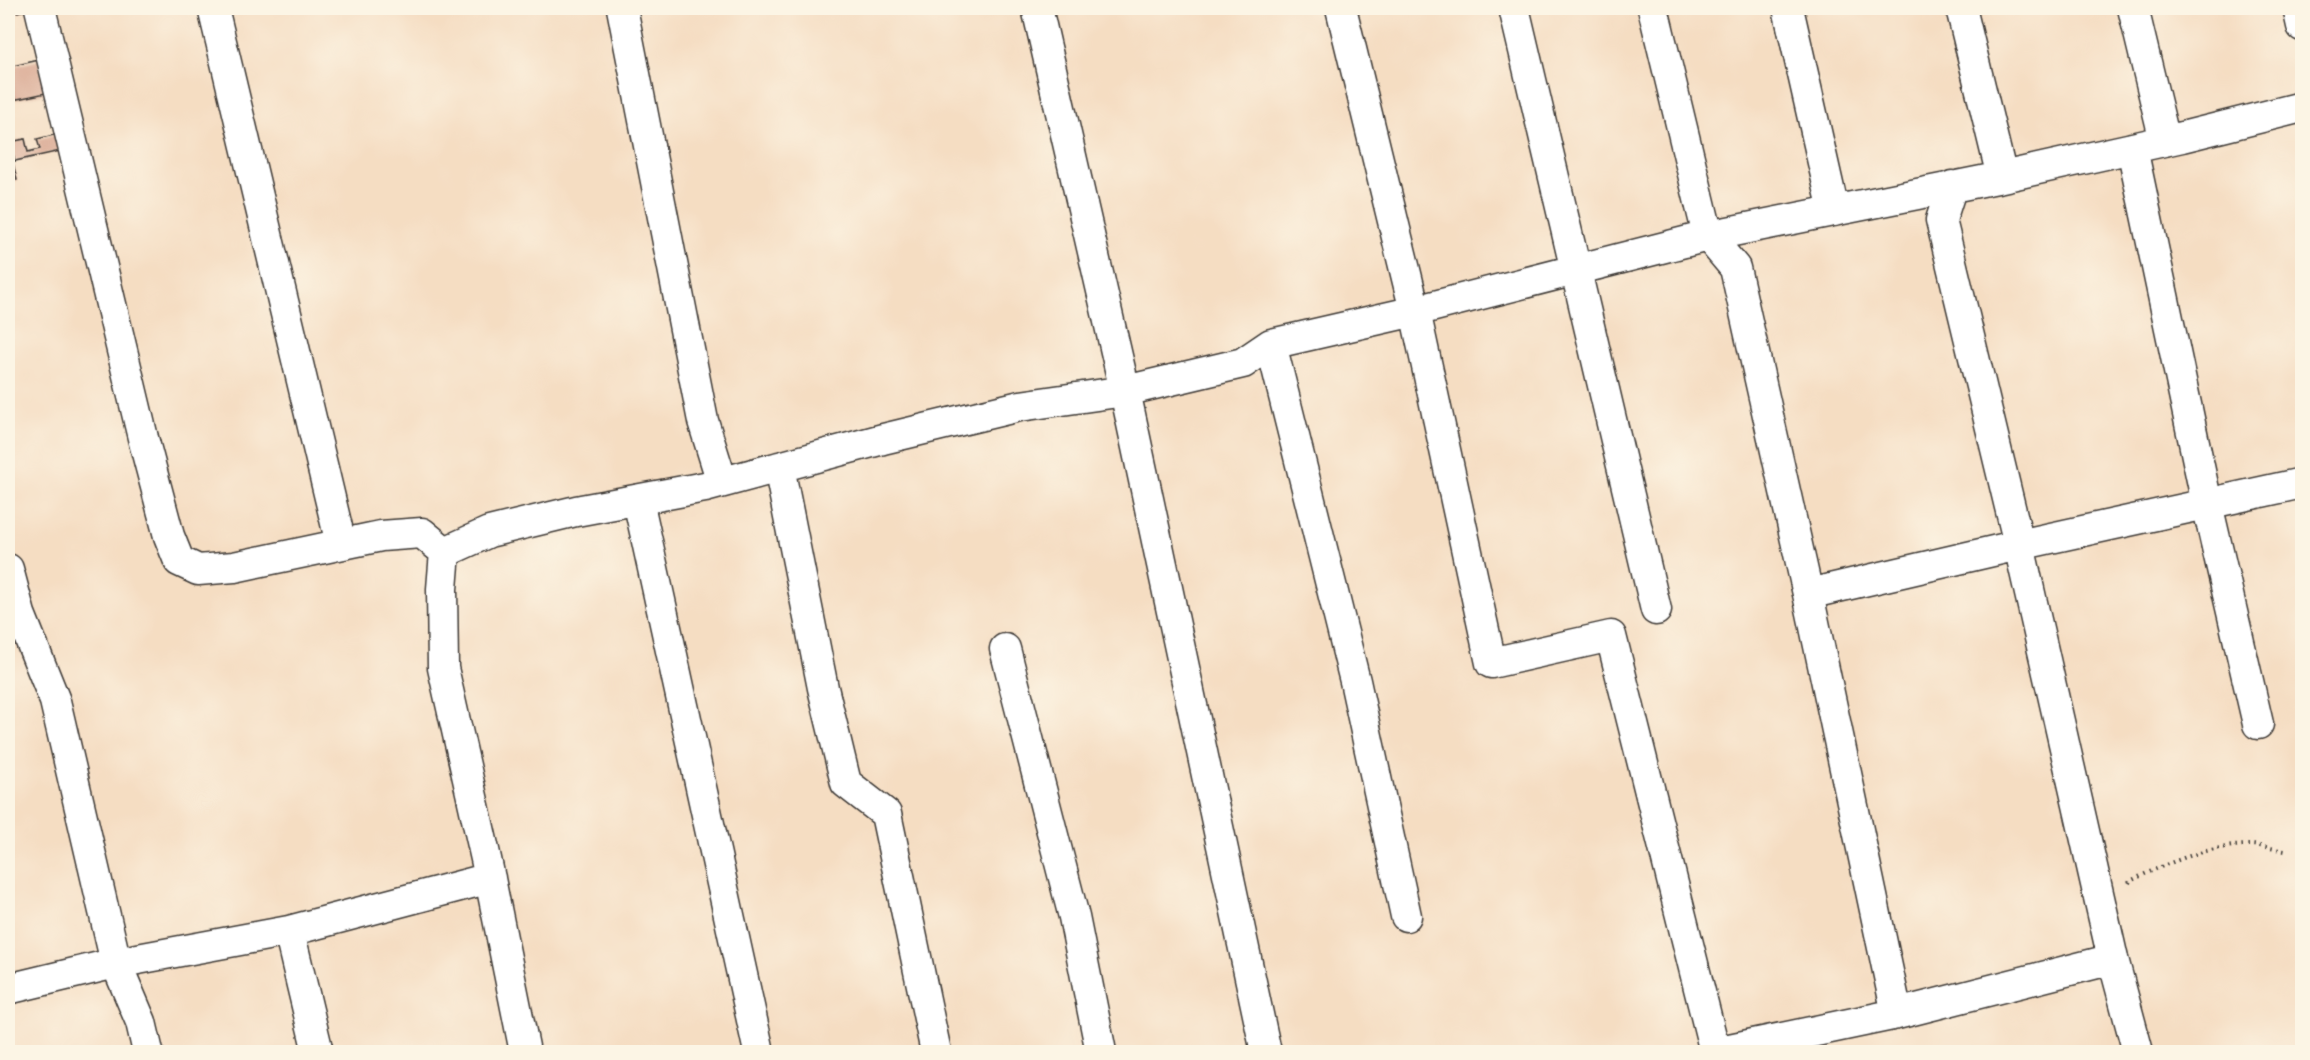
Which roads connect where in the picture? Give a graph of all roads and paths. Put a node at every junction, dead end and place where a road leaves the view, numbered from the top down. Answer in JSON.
{"nodes":[{"id":1,"x":39,"y":8,"type":"edge"},
{"id":2,"x":213,"y":8,"type":"edge"},
{"id":3,"x":622,"y":8,"type":"edge"},
{"id":4,"x":1037,"y":8,"type":"edge"},
{"id":5,"x":1341,"y":8,"type":"edge"},
{"id":6,"x":1514,"y":8,"type":"edge"},
{"id":7,"x":1653,"y":8,"type":"edge"},
{"id":8,"x":1788,"y":8,"type":"edge"},
{"id":9,"x":1961,"y":8,"type":"edge"},
{"id":10,"x":2133,"y":8,"type":"edge"},
{"id":11,"x":2298,"y":8,"type":"edge"},
{"id":12,"x":2302,"y":26,"type":"edge"},
{"id":13,"x":2302,"y":107,"type":"edge"},
{"id":14,"x":2165,"y":141,"type":"junction"},
{"id":15,"x":2132,"y":148,"type":"junction"},
{"id":16,"x":2002,"y":177,"type":"junction"},
{"id":17,"x":1952,"y":186,"type":"junction"},
{"id":18,"x":1834,"y":211,"type":"junction"},
{"id":19,"x":1708,"y":236,"type":"junction"},
{"id":20,"x":1576,"y":271,"type":"junction"},
{"id":21,"x":1414,"y":311,"type":"junction"},
{"id":22,"x":1271,"y":344,"type":"junction"},
{"id":23,"x":1125,"y":391,"type":"junction"},
{"id":24,"x":779,"y":467,"type":"junction"},
{"id":25,"x":722,"y":482,"type":"junction"},
{"id":26,"x":2302,"y":483,"type":"edge"},
{"id":27,"x":638,"y":500,"type":"junction"},
{"id":28,"x":2207,"y":504,"type":"junction"},
{"id":29,"x":341,"y":544,"type":"junction"},
{"id":30,"x":2019,"y":545,"type":"junction"},
{"id":31,"x":445,"y":552,"type":"junction"},
{"id":32,"x":8,"y":569,"type":"edge"},
{"id":33,"x":1808,"y":594,"type":"junction"},
{"id":34,"x":1656,"y":610,"type":"dead end"},
{"id":35,"x":1005,"y":649,"type":"dead end"},
{"id":36,"x":2258,"y":723,"type":"dead end"},
{"id":37,"x":2285,"y":851,"type":"dead end"},
{"id":38,"x":490,"y":878,"type":"junction"},
{"id":39,"x":2127,"y":892,"type":"dead end"},
{"id":40,"x":1406,"y":916,"type":"dead end"},
{"id":41,"x":289,"y":931,"type":"junction"},
{"id":42,"x":2112,"y":959,"type":"junction"},
{"id":43,"x":116,"y":963,"type":"junction"},
{"id":44,"x":8,"y":989,"type":"edge"},
{"id":45,"x":1897,"y":1014,"type":"junction"},
{"id":46,"x":2130,"y":1051,"type":"edge"},
{"id":47,"x":148,"y":1053,"type":"edge"},
{"id":48,"x":318,"y":1053,"type":"edge"},
{"id":49,"x":525,"y":1053,"type":"edge"},
{"id":50,"x":759,"y":1053,"type":"edge"},
{"id":51,"x":936,"y":1053,"type":"edge"},
{"id":52,"x":1101,"y":1053,"type":"edge"},
{"id":53,"x":1266,"y":1053,"type":"edge"}],
"edges":[{"from":1,"to":29,"type":"street"},
{"from":2,"to":29,"type":"street"},
{"from":3,"to":25,"type":"street"},
{"from":4,"to":23,"type":"street"},
{"from":5,"to":21,"type":"street"},
{"from":6,"to":20,"type":"street"},
{"from":7,"to":19,"type":"street"},
{"from":8,"to":18,"type":"street"},
{"from":9,"to":16,"type":"street"},
{"from":10,"to":14,"type":"street"},
{"from":11,"to":12,"type":"street"},
{"from":13,"to":14,"type":"street"},
{"from":14,"to":15,"type":"street"},
{"from":15,"to":16,"type":"street"},
{"from":15,"to":28,"type":"street"},
{"from":16,"to":17,"type":"street"},
{"from":17,"to":18,"type":"street"},
{"from":17,"to":30,"type":"street"},
{"from":18,"to":19,"type":"street"},
{"from":19,"to":20,"type":"street"},
{"from":19,"to":33,"type":"street"},
{"from":20,"to":21,"type":"street"},
{"from":20,"to":34,"type":"street"},
{"from":21,"to":22,"type":"street"},
{"from":21,"to":45,"type":"street"},
{"from":22,"to":23,"type":"street"},
{"from":22,"to":40,"type":"street"},
{"from":23,"to":24,"type":"street"},
{"from":23,"to":53,"type":"street"},
{"from":24,"to":25,"type":"street"},
{"from":24,"to":51,"type":"street"},
{"from":25,"to":27,"type":"street"},
{"from":26,"to":28,"type":"street"},
{"from":27,"to":31,"type":"street"},
{"from":27,"to":50,"type":"street"},
{"from":28,"to":30,"type":"street"},
{"from":28,"to":36,"type":"street"},
{"from":29,"to":31,"type":"street"},
{"from":30,"to":33,"type":"street"},
{"from":30,"to":42,"type":"street"},
{"from":31,"to":38,"type":"street"},
{"from":32,"to":43,"type":"street"},
{"from":33,"to":45,"type":"street"},
{"from":35,"to":52,"type":"street"},
{"from":37,"to":39,"type":"path"},
{"from":38,"to":41,"type":"street"},
{"from":38,"to":49,"type":"street"},
{"from":41,"to":43,"type":"street"},
{"from":41,"to":48,"type":"street"},
{"from":42,"to":45,"type":"street"},
{"from":42,"to":46,"type":"street"},
{"from":43,"to":44,"type":"street"},
{"from":43,"to":47,"type":"street"}]}
